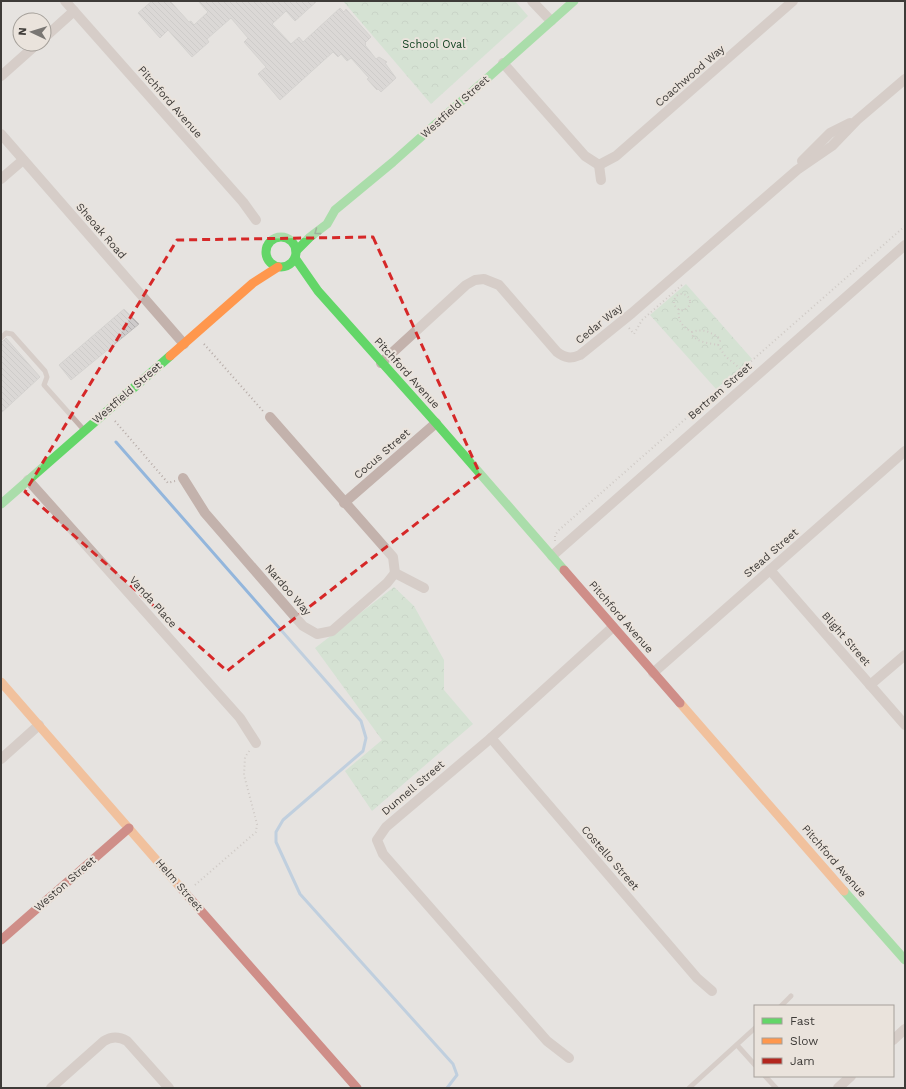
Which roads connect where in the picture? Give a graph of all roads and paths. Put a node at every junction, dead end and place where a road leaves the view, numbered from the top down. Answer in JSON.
{"nodes":[{"id":1,"x":65,"y":1,"type":"edge"},
{"id":2,"x":532,"y":1,"type":"edge"},
{"id":3,"x":574,"y":1,"type":"edge"},
{"id":4,"x":793,"y":1,"type":"edge"},
{"id":5,"x":74,"y":11,"type":"junction"},
{"id":6,"x":550,"y":21,"type":"junction"},
{"id":7,"x":52,"y":31,"type":"edge"},
{"id":8,"x":28,"y":52,"type":"edge"},
{"id":9,"x":503,"y":63,"type":"junction"},
{"id":10,"x":1,"y":76,"type":"edge"},
{"id":11,"x":905,"y":79,"type":"edge"},
{"id":12,"x":857,"y":120,"type":"junction"},
{"id":13,"x":1,"y":134,"type":"edge"},
{"id":14,"x":23,"y":160,"type":"junction"},
{"id":15,"x":599,"y":164,"type":"junction"},
{"id":16,"x":798,"y":170,"type":"junction"},
{"id":17,"x":1,"y":179,"type":"edge"},
{"id":18,"x":601,"y":180,"type":"dead end"},
{"id":19,"x":335,"y":210,"type":"junction"},
{"id":20,"x":256,"y":220,"type":"dead end"},
{"id":21,"x":905,"y":226,"type":"edge"},
{"id":22,"x":307,"y":228,"type":"dead end"},
{"id":23,"x":904,"y":249,"type":"edge"},
{"id":24,"x":267,"y":254,"type":"junction"},
{"id":25,"x":296,"y":255,"type":"junction"},
{"id":26,"x":280,"y":267,"type":"junction"},
{"id":27,"x":253,"y":283,"type":"junction"},
{"id":28,"x":318,"y":291,"type":"junction"},
{"id":29,"x":670,"y":296,"type":"dead end"},
{"id":30,"x":676,"y":299,"type":"junction"},
{"id":31,"x":679,"y":309,"type":"junction"},
{"id":32,"x":692,"y":332,"type":"junction"},
{"id":33,"x":1,"y":338,"type":"edge"},
{"id":34,"x":184,"y":344,"type":"junction"},
{"id":35,"x":204,"y":344,"type":"dead end"},
{"id":36,"x":718,"y":345,"type":"junction"},
{"id":37,"x":381,"y":363,"type":"junction"},
{"id":38,"x":742,"y":370,"type":"junction"},
{"id":39,"x":270,"y":417,"type":"joint"},
{"id":40,"x":115,"y":421,"type":"dead end"},
{"id":41,"x":436,"y":423,"type":"junction"},
{"id":42,"x":84,"y":431,"type":"junction"},
{"id":43,"x":905,"y":451,"type":"edge"},
{"id":44,"x":183,"y":478,"type":"dead end"},
{"id":45,"x":28,"y":480,"type":"junction"},
{"id":46,"x":171,"y":483,"type":"dead end"},
{"id":47,"x":344,"y":503,"type":"junction"},
{"id":48,"x":1,"y":504,"type":"edge"},
{"id":49,"x":561,"y":548,"type":"junction"},
{"id":50,"x":552,"y":556,"type":"junction"},
{"id":51,"x":770,"y":570,"type":"junction"},
{"id":52,"x":395,"y":573,"type":"junction"},
{"id":53,"x":424,"y":588,"type":"dead end"},
{"id":54,"x":613,"y":627,"type":"junction"},
{"id":55,"x":905,"y":655,"type":"edge"},
{"id":56,"x":653,"y":673,"type":"junction"},
{"id":57,"x":1,"y":682,"type":"edge"},
{"id":58,"x":870,"y":685,"type":"junction"},
{"id":59,"x":905,"y":724,"type":"edge"},
{"id":60,"x":39,"y":725,"type":"junction"},
{"id":61,"x":491,"y":738,"type":"junction"},
{"id":62,"x":256,"y":743,"type":"joint"},
{"id":63,"x":1,"y":759,"type":"edge"},
{"id":64,"x":129,"y":828,"type":"junction"},
{"id":65,"x":186,"y":893,"type":"junction"},
{"id":66,"x":1,"y":940,"type":"edge"},
{"id":67,"x":905,"y":960,"type":"edge"},
{"id":68,"x":712,"y":991,"type":"dead end"},
{"id":69,"x":791,"y":996,"type":"dead end"},
{"id":70,"x":781,"y":1005,"type":"edge"},
{"id":71,"x":754,"y":1029,"type":"edge"},
{"id":72,"x":905,"y":1029,"type":"edge"},
{"id":73,"x":894,"y":1039,"type":"edge"},
{"id":74,"x":737,"y":1044,"type":"junction"},
{"id":75,"x":569,"y":1058,"type":"dead end"},
{"id":76,"x":754,"y":1064,"type":"edge"},
{"id":77,"x":766,"y":1077,"type":"edge"},
{"id":78,"x":850,"y":1077,"type":"edge"},
{"id":79,"x":51,"y":1088,"type":"edge"},
{"id":80,"x":170,"y":1088,"type":"edge"},
{"id":81,"x":357,"y":1088,"type":"edge"},
{"id":82,"x":689,"y":1088,"type":"edge"},
{"id":83,"x":776,"y":1088,"type":"edge"},
{"id":84,"x":838,"y":1088,"type":"edge"}],
"edges":[{"from":1,"to":5,"type":"street","name":"Pitchford Avenue"},
{"from":2,"to":6,"type":"street"},
{"from":3,"to":6,"type":"street","name":"Westfield Street"},
{"from":4,"to":15,"type":"street","name":"Coachwood Way"},
{"from":5,"to":7,"type":"street"},
{"from":5,"to":20,"type":"street","name":"Pitchford Avenue"},
{"from":6,"to":9,"type":"street","name":"Westfield Street"},
{"from":8,"to":10,"type":"street"},
{"from":9,"to":15,"type":"street"},
{"from":9,"to":19,"type":"street","name":"Westfield Street"},
{"from":11,"to":12,"type":"street"},
{"from":12,"to":16,"type":"street","name":"Cedar Way"},
{"from":12,"to":16,"type":"street","name":"Cedar Way"},
{"from":13,"to":14,"type":"street","name":"Sheoak Road"},
{"from":14,"to":17,"type":"street"},
{"from":14,"to":34,"type":"street","name":"Sheoak Road"},
{"from":15,"to":18,"type":"street"},
{"from":16,"to":37,"type":"street","name":"Cedar Way"},
{"from":19,"to":22,"type":"street","name":"Westfield Street"},
{"from":19,"to":25,"type":"street","name":"Westfield Street","one_way":true},
{"from":21,"to":38,"type":"path"},
{"from":23,"to":49,"type":"street","name":"Bertram Street"},
{"from":24,"to":25,"type":"street"},
{"from":24,"to":26,"type":"street"},
{"from":24,"to":27,"type":"street","name":"Westfield Street"},
{"from":25,"to":26,"type":"street"},
{"from":25,"to":28,"type":"street","name":"Pitchford Avenue"},
{"from":26,"to":27,"type":"street","name":"Westfield Street"},
{"from":26,"to":28,"type":"street","name":"Pitchford Avenue"},
{"from":27,"to":34,"type":"street","name":"Westfield Street"},
{"from":28,"to":37,"type":"street","name":"Pitchford Avenue"},
{"from":29,"to":30,"type":"path"},
{"from":30,"to":31,"type":"path"},
{"from":30,"to":31,"type":"path"},
{"from":31,"to":32,"type":"path"},
{"from":32,"to":36,"type":"path"},
{"from":32,"to":36,"type":"path"},
{"from":33,"to":42,"type":"lane"},
{"from":34,"to":42,"type":"street","name":"Westfield Street"},
{"from":35,"to":39,"type":"path"},
{"from":36,"to":38,"type":"path"},
{"from":37,"to":41,"type":"street","name":"Pitchford Avenue"},
{"from":38,"to":49,"type":"path"},
{"from":39,"to":47,"type":"street"},
{"from":40,"to":46,"type":"path"},
{"from":41,"to":47,"type":"street","name":"Cocus Street"},
{"from":41,"to":50,"type":"street","name":"Pitchford Avenue"},
{"from":42,"to":45,"type":"street","name":"Westfield Street"},
{"from":43,"to":51,"type":"street","name":"Stead Street"},
{"from":44,"to":52,"type":"street","name":"Nardoo Way"},
{"from":45,"to":48,"type":"street","name":"Westfield Street"},
{"from":45,"to":62,"type":"street","name":"Vanda Place"},
{"from":47,"to":52,"type":"street"},
{"from":49,"to":50,"type":"street","name":"Bertram Street"},
{"from":50,"to":54,"type":"street","name":"Pitchford Avenue"},
{"from":51,"to":56,"type":"street","name":"Stead Street"},
{"from":51,"to":58,"type":"street","name":"Blight Street"},
{"from":52,"to":53,"type":"street"},
{"from":54,"to":56,"type":"street","name":"Pitchford Avenue"},
{"from":54,"to":61,"type":"street","name":"Dunnell Street"},
{"from":55,"to":58,"type":"street"},
{"from":56,"to":67,"type":"street","name":"Pitchford Avenue"},
{"from":57,"to":60,"type":"street","name":"Helm Street"},
{"from":58,"to":59,"type":"street","name":"Blight Street"},
{"from":60,"to":63,"type":"street"},
{"from":60,"to":64,"type":"street","name":"Helm Street"},
{"from":61,"to":68,"type":"street","name":"Costello Street"},
{"from":61,"to":75,"type":"street","name":"Dunnell Street"},
{"from":62,"to":65,"type":"path"},
{"from":64,"to":65,"type":"street","name":"Helm Street"},
{"from":64,"to":66,"type":"street","name":"Weston Street"},
{"from":65,"to":81,"type":"street","name":"Helm Street"},
{"from":69,"to":70,"type":"lane"},
{"from":71,"to":74,"type":"lane"},
{"from":72,"to":73,"type":"street"},
{"from":74,"to":76,"type":"lane"},
{"from":74,"to":82,"type":"lane"},
{"from":77,"to":83,"type":"lane"},
{"from":78,"to":84,"type":"street"},
{"from":79,"to":80,"type":"street"}]}
